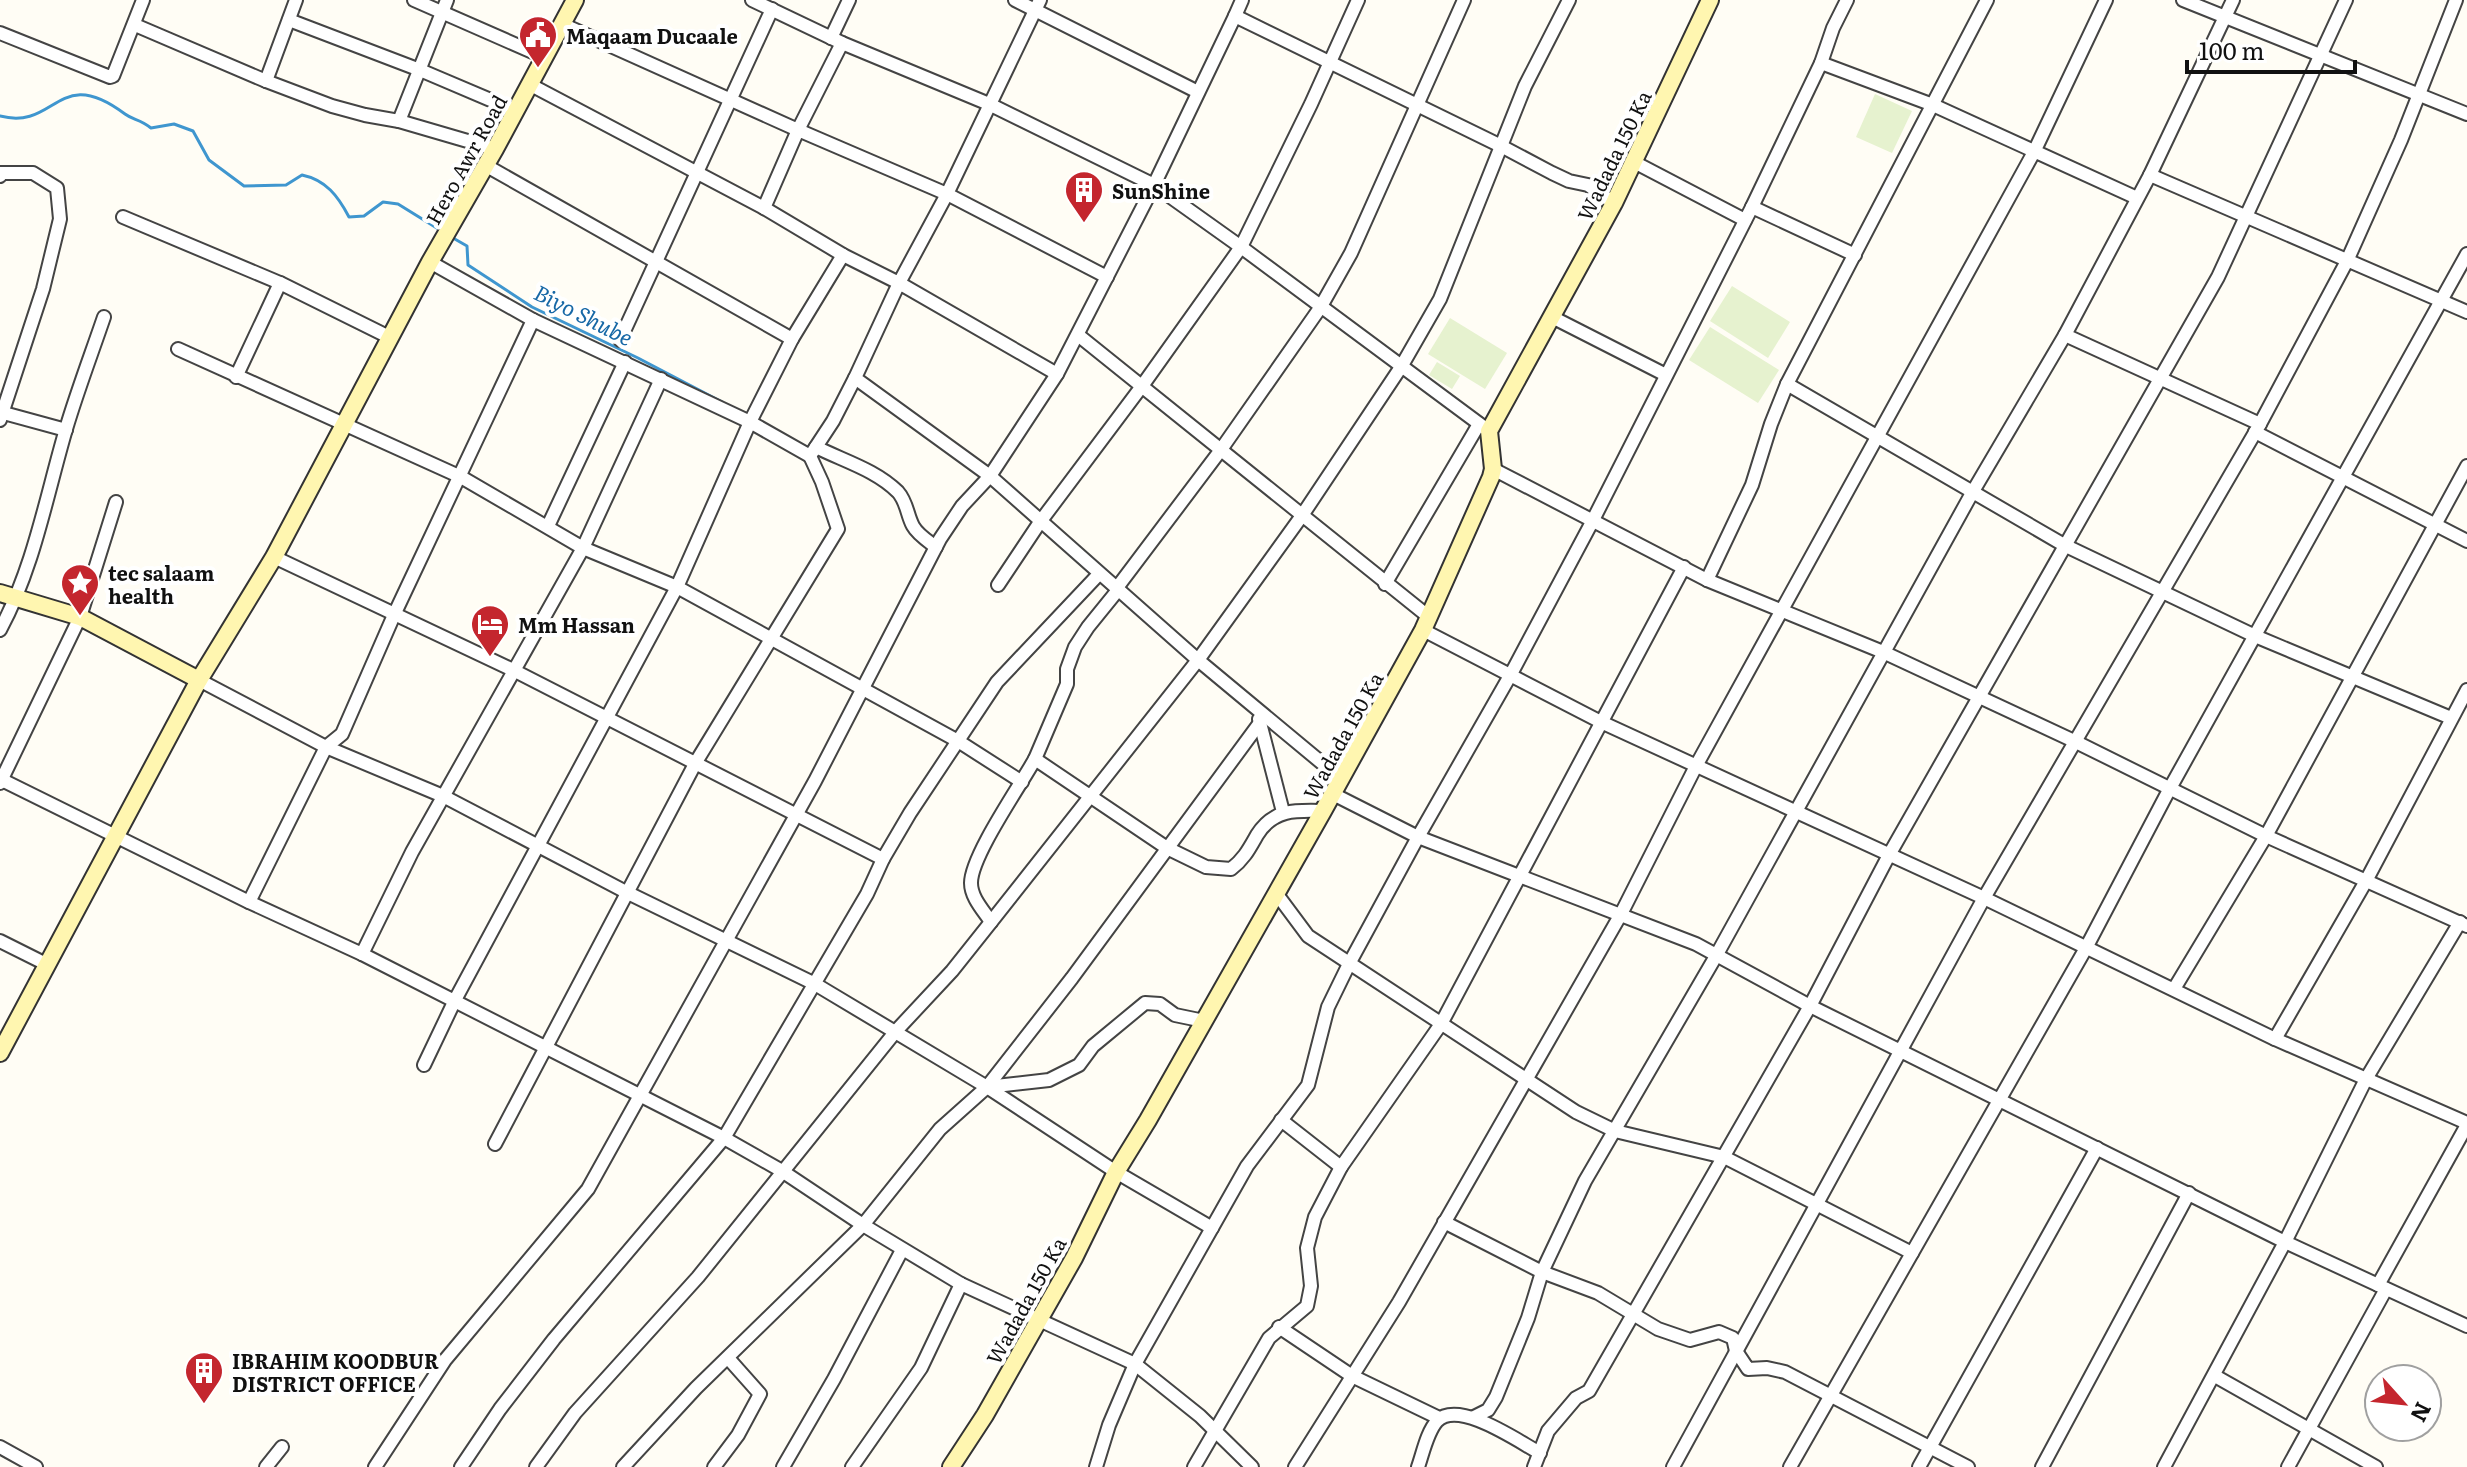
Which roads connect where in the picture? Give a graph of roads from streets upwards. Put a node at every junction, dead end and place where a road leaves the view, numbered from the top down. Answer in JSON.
{"nodes":[{"id":1,"x":143,"y":0,"type":"edge"},
{"id":2,"x":296,"y":0,"type":"edge"},
{"id":3,"x":414,"y":0,"type":"edge"},
{"id":4,"x":849,"y":0,"type":"edge"},
{"id":5,"x":1015,"y":0,"type":"edge"},
{"id":6,"x":1358,"y":0,"type":"edge"},
{"id":7,"x":1464,"y":0,"type":"edge"},
{"id":8,"x":1569,"y":0,"type":"edge"},
{"id":9,"x":1710,"y":0,"type":"edge"},
{"id":10,"x":1847,"y":0,"type":"edge"},
{"id":11,"x":1987,"y":0,"type":"edge"},
{"id":12,"x":2106,"y":0,"type":"edge"},
{"id":13,"x":2183,"y":0,"type":"edge"},
{"id":14,"x":2233,"y":0,"type":"edge"},
{"id":15,"x":2346,"y":0,"type":"edge"},
{"id":16,"x":2456,"y":0,"type":"edge"},
{"id":17,"x":757,"y":1,"type":"edge"},
{"id":18,"x":568,"y":2,"type":"edge"},
{"id":19,"x":1038,"y":4,"type":"edge"},
{"id":20,"x":1238,"y":5,"type":"edge"},
{"id":21,"x":445,"y":6,"type":"edge"},
{"id":22,"x":772,"y":9,"type":"junction"},
{"id":23,"x":2225,"y":17,"type":"junction"},
{"id":24,"x":289,"y":20,"type":"junction"},
{"id":25,"x":562,"y":24,"type":"junction"},
{"id":26,"x":135,"y":25,"type":"junction"},
{"id":27,"x":0,"y":33,"type":"edge"},
{"id":28,"x":836,"y":40,"type":"junction"},
{"id":29,"x":544,"y":57,"type":"junction"},
{"id":30,"x":2321,"y":57,"type":"junction"},
{"id":31,"x":1330,"y":61,"type":"junction"},
{"id":32,"x":1821,"y":63,"type":"junction"},
{"id":33,"x":420,"y":70,"type":"junction"},
{"id":34,"x":266,"y":81,"type":"junction"},
{"id":35,"x":529,"y":84,"type":"junction"},
{"id":36,"x":1198,"y":92,"type":"junction"},
{"id":37,"x":2417,"y":95,"type":"junction"},
{"id":38,"x":730,"y":100,"type":"junction"},
{"id":39,"x":989,"y":104,"type":"junction"},
{"id":40,"x":1416,"y":105,"type":"junction"},
{"id":41,"x":1933,"y":105,"type":"junction"},
{"id":42,"x":514,"y":110,"type":"junction"},
{"id":43,"x":2467,"y":114,"type":"edge"},
{"id":44,"x":399,"y":121,"type":"junction"},
{"id":45,"x":798,"y":130,"type":"junction"},
{"id":46,"x":1501,"y":146,"type":"junction"},
{"id":47,"x":495,"y":149,"type":"junction"},
{"id":48,"x":2034,"y":152,"type":"junction"},
{"id":49,"x":1634,"y":162,"type":"junction"},
{"id":50,"x":485,"y":165,"type":"junction"},
{"id":51,"x":696,"y":174,"type":"junction"},
{"id":52,"x":2150,"y":175,"type":"junction"},
{"id":53,"x":0,"y":176,"type":"edge"},
{"id":54,"x":1154,"y":185,"type":"junction"},
{"id":55,"x":947,"y":194,"type":"junction"},
{"id":56,"x":2137,"y":198,"type":"junction"},
{"id":57,"x":1614,"y":203,"type":"junction"},
{"id":58,"x":1752,"y":207,"type":"junction"},
{"id":59,"x":764,"y":208,"type":"junction"},
{"id":60,"x":123,"y":217,"type":"dead end"},
{"id":61,"x":2247,"y":218,"type":"junction"},
{"id":62,"x":1745,"y":220,"type":"junction"},
{"id":63,"x":1241,"y":247,"type":"junction"},
{"id":64,"x":2467,"y":254,"type":"edge"},
{"id":65,"x":843,"y":255,"type":"junction"},
{"id":66,"x":1855,"y":255,"type":"junction"},
{"id":67,"x":654,"y":261,"type":"junction"},
{"id":68,"x":2347,"y":261,"type":"junction"},
{"id":69,"x":430,"y":262,"type":"junction"},
{"id":70,"x":1107,"y":277,"type":"junction"},
{"id":71,"x":280,"y":283,"type":"junction"},
{"id":72,"x":899,"y":283,"type":"junction"},
{"id":73,"x":2443,"y":301,"type":"junction"},
{"id":74,"x":1320,"y":308,"type":"junction"},
{"id":75,"x":2467,"y":312,"type":"edge"},
{"id":76,"x":104,"y":317,"type":"dead end"},
{"id":77,"x":1552,"y":317,"type":"junction"},
{"id":78,"x":533,"y":320,"type":"junction"},
{"id":79,"x":1078,"y":335,"type":"junction"},
{"id":80,"x":2065,"y":335,"type":"junction"},
{"id":81,"x":391,"y":338,"type":"junction"},
{"id":82,"x":792,"y":339,"type":"junction"},
{"id":83,"x":620,"y":340,"type":"dead end"},
{"id":84,"x":178,"y":349,"type":"dead end"},
{"id":85,"x":625,"y":362,"type":"junction"},
{"id":86,"x":1401,"y":367,"type":"junction"},
{"id":87,"x":1057,"y":374,"type":"junction"},
{"id":88,"x":1666,"y":375,"type":"junction"},
{"id":89,"x":236,"y":377,"type":"junction"},
{"id":90,"x":855,"y":378,"type":"junction"},
{"id":91,"x":661,"y":379,"type":"junction"},
{"id":92,"x":2159,"y":380,"type":"junction"},
{"id":93,"x":1787,"y":384,"type":"junction"},
{"id":94,"x":1142,"y":386,"type":"junction"},
{"id":95,"x":1,"y":415,"type":"edge"},
{"id":96,"x":750,"y":422,"type":"junction"},
{"id":97,"x":344,"y":425,"type":"junction"},
{"id":98,"x":1484,"y":427,"type":"junction"},
{"id":99,"x":2257,"y":428,"type":"junction"},
{"id":100,"x":66,"y":430,"type":"junction"},
{"id":101,"x":1878,"y":437,"type":"junction"},
{"id":102,"x":1220,"y":451,"type":"junction"},
{"id":103,"x":813,"y":452,"type":"junction"},
{"id":104,"x":2467,"y":466,"type":"edge"},
{"id":105,"x":1493,"y":469,"type":"junction"},
{"id":106,"x":990,"y":476,"type":"junction"},
{"id":107,"x":2345,"y":476,"type":"junction"},
{"id":108,"x":461,"y":477,"type":"junction"},
{"id":109,"x":1972,"y":493,"type":"junction"},
{"id":110,"x":116,"y":502,"type":"dead end"},
{"id":111,"x":1301,"y":517,"type":"junction"},
{"id":112,"x":1040,"y":522,"type":"junction"},
{"id":113,"x":1592,"y":522,"type":"junction"},
{"id":114,"x":2435,"y":524,"type":"junction"},
{"id":115,"x":548,"y":526,"type":"junction"},
{"id":116,"x":2467,"y":541,"type":"edge"},
{"id":117,"x":2064,"y":545,"type":"junction"},
{"id":118,"x":936,"y":547,"type":"junction"},
{"id":119,"x":583,"y":548,"type":"junction"},
{"id":120,"x":274,"y":557,"type":"junction"},
{"id":121,"x":1684,"y":567,"type":"junction"},
{"id":122,"x":1099,"y":574,"type":"junction"},
{"id":123,"x":1707,"y":580,"type":"junction"},
{"id":124,"x":1385,"y":584,"type":"junction"},
{"id":125,"x":998,"y":585,"type":"dead end"},
{"id":126,"x":677,"y":587,"type":"junction"},
{"id":127,"x":1117,"y":589,"type":"junction"},
{"id":128,"x":2163,"y":591,"type":"junction"},
{"id":129,"x":0,"y":593,"type":"edge"},
{"id":130,"x":17,"y":598,"type":"junction"},
{"id":131,"x":1782,"y":611,"type":"junction"},
{"id":132,"x":394,"y":615,"type":"junction"},
{"id":133,"x":80,"y":617,"type":"junction"},
{"id":134,"x":1426,"y":624,"type":"junction"},
{"id":135,"x":0,"y":630,"type":"edge"},
{"id":136,"x":2255,"y":636,"type":"junction"},
{"id":137,"x":774,"y":639,"type":"junction"},
{"id":138,"x":1883,"y":652,"type":"junction"},
{"id":139,"x":1198,"y":660,"type":"junction"},
{"id":140,"x":513,"y":670,"type":"junction"},
{"id":141,"x":1511,"y":674,"type":"junction"},
{"id":142,"x":2352,"y":676,"type":"junction"},
{"id":143,"x":199,"y":680,"type":"junction"},
{"id":144,"x":862,"y":686,"type":"junction"},
{"id":145,"x":2467,"y":690,"type":"edge"},
{"id":146,"x":1980,"y":697,"type":"junction"},
{"id":147,"x":606,"y":717,"type":"junction"},
{"id":148,"x":1259,"y":718,"type":"junction"},
{"id":149,"x":2451,"y":718,"type":"junction"},
{"id":150,"x":1601,"y":722,"type":"junction"},
{"id":151,"x":958,"y":741,"type":"junction"},
{"id":152,"x":2074,"y":741,"type":"junction"},
{"id":153,"x":326,"y":747,"type":"junction"},
{"id":154,"x":1035,"y":759,"type":"junction"},
{"id":155,"x":696,"y":762,"type":"junction"},
{"id":156,"x":1696,"y":766,"type":"junction"},
{"id":157,"x":1,"y":781,"type":"edge"},
{"id":158,"x":1022,"y":782,"type":"junction"},
{"id":159,"x":1336,"y":786,"type":"junction"},
{"id":160,"x":2169,"y":790,"type":"junction"},
{"id":161,"x":443,"y":796,"type":"junction"},
{"id":162,"x":1092,"y":797,"type":"junction"},
{"id":163,"x":1323,"y":811,"type":"junction"},
{"id":164,"x":1283,"y":812,"type":"junction"},
{"id":165,"x":1794,"y":812,"type":"junction"},
{"id":166,"x":797,"y":814,"type":"junction"},
{"id":167,"x":2266,"y":836,"type":"junction"},
{"id":168,"x":115,"y":837,"type":"junction"},
{"id":169,"x":1418,"y":837,"type":"junction"},
{"id":170,"x":537,"y":847,"type":"junction"},
{"id":171,"x":1167,"y":848,"type":"junction"},
{"id":172,"x":1889,"y":855,"type":"junction"},
{"id":173,"x":883,"y":859,"type":"junction"},
{"id":174,"x":1520,"y":874,"type":"junction"},
{"id":175,"x":2366,"y":881,"type":"junction"},
{"id":176,"x":626,"y":892,"type":"junction"},
{"id":177,"x":1276,"y":893,"type":"junction"},
{"id":178,"x":1984,"y":898,"type":"junction"},
{"id":179,"x":249,"y":902,"type":"junction"},
{"id":180,"x":1621,"y":914,"type":"junction"},
{"id":181,"x":991,"y":922,"type":"junction"},
{"id":182,"x":2463,"y":924,"type":"edge"},
{"id":183,"x":0,"y":941,"type":"edge"},
{"id":184,"x":727,"y":942,"type":"junction"},
{"id":185,"x":2086,"y":948,"type":"junction"},
{"id":186,"x":362,"y":954,"type":"junction"},
{"id":187,"x":1716,"y":956,"type":"junction"},
{"id":188,"x":1349,"y":964,"type":"junction"},
{"id":189,"x":48,"y":965,"type":"junction"},
{"id":190,"x":815,"y":984,"type":"junction"},
{"id":191,"x":2174,"y":989,"type":"junction"},
{"id":192,"x":455,"y":1000,"type":"junction"},
{"id":193,"x":1810,"y":1006,"type":"junction"},
{"id":194,"x":1204,"y":1021,"type":"junction"},
{"id":195,"x":1441,"y":1024,"type":"junction"},
{"id":196,"x":896,"y":1031,"type":"junction"},
{"id":197,"x":2275,"y":1039,"type":"junction"},
{"id":198,"x":545,"y":1048,"type":"junction"},
{"id":199,"x":1900,"y":1050,"type":"junction"},
{"id":200,"x":0,"y":1053,"type":"edge"},
{"id":201,"x":424,"y":1065,"type":"dead end"},
{"id":202,"x":1526,"y":1077,"type":"junction"},
{"id":203,"x":2366,"y":1079,"type":"junction"},
{"id":204,"x":987,"y":1087,"type":"junction"},
{"id":205,"x":638,"y":1095,"type":"junction"},
{"id":206,"x":2000,"y":1100,"type":"junction"},
{"id":207,"x":1281,"y":1120,"type":"junction"},
{"id":208,"x":2467,"y":1124,"type":"edge"},
{"id":209,"x":1615,"y":1131,"type":"junction"},
{"id":210,"x":724,"y":1138,"type":"junction"},
{"id":211,"x":495,"y":1144,"type":"dead end"},
{"id":212,"x":2097,"y":1148,"type":"junction"},
{"id":213,"x":1724,"y":1157,"type":"junction"},
{"id":214,"x":1341,"y":1167,"type":"junction"},
{"id":215,"x":782,"y":1171,"type":"junction"},
{"id":216,"x":1116,"y":1172,"type":"junction"},
{"id":217,"x":2189,"y":1193,"type":"junction"},
{"id":218,"x":1816,"y":1204,"type":"junction"},
{"id":219,"x":1444,"y":1222,"type":"junction"},
{"id":220,"x":863,"y":1225,"type":"junction"},
{"id":221,"x":1212,"y":1228,"type":"junction"},
{"id":222,"x":2285,"y":1242,"type":"junction"},
{"id":223,"x":902,"y":1250,"type":"junction"},
{"id":224,"x":1912,"y":1253,"type":"junction"},
{"id":225,"x":1542,"y":1272,"type":"junction"},
{"id":226,"x":961,"y":1284,"type":"junction"},
{"id":227,"x":2382,"y":1287,"type":"junction"},
{"id":228,"x":1633,"y":1314,"type":"junction"},
{"id":229,"x":1039,"y":1318,"type":"junction"},
{"id":230,"x":2467,"y":1326,"type":"edge"},
{"id":231,"x":1279,"y":1327,"type":"junction"},
{"id":232,"x":1736,"y":1351,"type":"junction"},
{"id":233,"x":728,"y":1358,"type":"junction"},
{"id":234,"x":1135,"y":1364,"type":"junction"},
{"id":235,"x":1352,"y":1376,"type":"junction"},
{"id":236,"x":2215,"y":1376,"type":"junction"},
{"id":237,"x":1831,"y":1397,"type":"junction"},
{"id":238,"x":1474,"y":1417,"type":"junction"},
{"id":239,"x":1439,"y":1418,"type":"junction"},
{"id":240,"x":2309,"y":1429,"type":"junction"},
{"id":241,"x":1215,"y":1433,"type":"junction"},
{"id":242,"x":0,"y":1447,"type":"edge"},
{"id":243,"x":282,"y":1447,"type":"dead end"},
{"id":244,"x":1930,"y":1447,"type":"junction"},
{"id":245,"x":1540,"y":1453,"type":"junction"},
{"id":246,"x":12,"y":1462,"type":"edge"},
{"id":247,"x":36,"y":1467,"type":"edge"},
{"id":248,"x":266,"y":1467,"type":"edge"},
{"id":249,"x":375,"y":1467,"type":"edge"},
{"id":250,"x":461,"y":1467,"type":"edge"},
{"id":251,"x":536,"y":1467,"type":"edge"},
{"id":252,"x":623,"y":1467,"type":"edge"},
{"id":253,"x":714,"y":1467,"type":"edge"},
{"id":254,"x":783,"y":1467,"type":"edge"},
{"id":255,"x":852,"y":1467,"type":"edge"},
{"id":256,"x":951,"y":1467,"type":"edge"},
{"id":257,"x":1096,"y":1467,"type":"edge"},
{"id":258,"x":1194,"y":1467,"type":"edge"},
{"id":259,"x":1252,"y":1467,"type":"edge"},
{"id":260,"x":1295,"y":1467,"type":"edge"},
{"id":261,"x":1418,"y":1467,"type":"edge"},
{"id":262,"x":1534,"y":1467,"type":"edge"},
{"id":263,"x":1673,"y":1467,"type":"edge"},
{"id":264,"x":1790,"y":1467,"type":"edge"},
{"id":265,"x":1919,"y":1467,"type":"edge"},
{"id":266,"x":1968,"y":1467,"type":"edge"},
{"id":267,"x":2042,"y":1467,"type":"edge"},
{"id":268,"x":2164,"y":1467,"type":"edge"},
{"id":269,"x":2288,"y":1467,"type":"edge"},
{"id":270,"x":2376,"y":1467,"type":"edge"}],
"edges":[{"from":1,"to":26,"type":"street"},
{"from":2,"to":24,"type":"street"},
{"from":3,"to":21,"type":"street"},
{"from":4,"to":28,"type":"street"},
{"from":5,"to":19,"type":"street"},
{"from":6,"to":31,"type":"street"},
{"from":7,"to":40,"type":"street"},
{"from":8,"to":46,"type":"street"},
{"from":9,"to":49,"type":"street","name":"Wadada 150 Ka"},
{"from":10,"to":32,"type":"street"},
{"from":11,"to":41,"type":"street"},
{"from":12,"to":48,"type":"street"},
{"from":13,"to":23,"type":"street"},
{"from":14,"to":23,"type":"street"},
{"from":15,"to":30,"type":"street"},
{"from":16,"to":37,"type":"street"},
{"from":17,"to":22,"type":"street"},
{"from":18,"to":25,"type":"street","name":"Hero Awr Road"},
{"from":19,"to":36,"type":"street"},
{"from":19,"to":39,"type":"street"},
{"from":20,"to":31,"type":"street"},
{"from":20,"to":36,"type":"street"},
{"from":21,"to":29,"type":"street"},
{"from":21,"to":33,"type":"street"},
{"from":22,"to":28,"type":"street"},
{"from":22,"to":38,"type":"street"},
{"from":23,"to":30,"type":"street"},
{"from":23,"to":52,"type":"street"},
{"from":24,"to":33,"type":"street"},
{"from":24,"to":34,"type":"street"},
{"from":25,"to":29,"type":"street","name":"Hero Awr Road"},
{"from":25,"to":38,"type":"street"},
{"from":26,"to":27,"type":"street"},
{"from":26,"to":34,"type":"street"},
{"from":28,"to":39,"type":"street"},
{"from":28,"to":45,"type":"street"},
{"from":29,"to":35,"type":"street","name":"Hero Awr Road"},
{"from":30,"to":37,"type":"street"},
{"from":30,"to":61,"type":"street"},
{"from":31,"to":40,"type":"street"},
{"from":31,"to":63,"type":"street"},
{"from":32,"to":41,"type":"street"},
{"from":32,"to":58,"type":"street"},
{"from":33,"to":42,"type":"street"},
{"from":33,"to":44,"type":"street"},
{"from":34,"to":44,"type":"street"},
{"from":35,"to":42,"type":"street","name":"Hero Awr Road"},
{"from":35,"to":51,"type":"street"},
{"from":36,"to":54,"type":"street"},
{"from":37,"to":43,"type":"street"},
{"from":37,"to":68,"type":"street"},
{"from":38,"to":45,"type":"street"},
{"from":38,"to":51,"type":"street"},
{"from":39,"to":54,"type":"street"},
{"from":39,"to":55,"type":"street"},
{"from":40,"to":46,"type":"street"},
{"from":40,"to":74,"type":"street"},
{"from":41,"to":48,"type":"street"},
{"from":41,"to":66,"type":"street"},
{"from":42,"to":47,"type":"street","name":"Hero Awr Road"},
{"from":44,"to":47,"type":"street"},
{"from":45,"to":55,"type":"street"},
{"from":45,"to":59,"type":"street"},
{"from":46,"to":57,"type":"street"},
{"from":46,"to":86,"type":"street"},
{"from":47,"to":50,"type":"street","name":"Hero Awr Road"},
{"from":48,"to":56,"type":"street"},
{"from":48,"to":101,"type":"street"},
{"from":49,"to":57,"type":"street","name":"Wadada 150 Ka"},
{"from":49,"to":62,"type":"street"},
{"from":50,"to":67,"type":"street"},
{"from":50,"to":69,"type":"street","name":"Hero Awr Road"},
{"from":51,"to":59,"type":"street"},
{"from":51,"to":67,"type":"street"},
{"from":52,"to":56,"type":"street"},
{"from":52,"to":61,"type":"street"},
{"from":53,"to":95,"type":"street"},
{"from":54,"to":63,"type":"street"},
{"from":54,"to":70,"type":"street"},
{"from":55,"to":70,"type":"street"},
{"from":55,"to":72,"type":"street"},
{"from":56,"to":80,"type":"street"},
{"from":57,"to":77,"type":"street","name":"Wadada 150 Ka"},
{"from":58,"to":62,"type":"street"},
{"from":58,"to":66,"type":"street"},
{"from":59,"to":65,"type":"street"},
{"from":60,"to":71,"type":"street"},
{"from":61,"to":68,"type":"street"},
{"from":61,"to":92,"type":"street"},
{"from":62,"to":88,"type":"street"},
{"from":63,"to":74,"type":"street"},
{"from":63,"to":94,"type":"street"},
{"from":64,"to":73,"type":"street"},
{"from":65,"to":72,"type":"street"},
{"from":65,"to":82,"type":"street"},
{"from":66,"to":93,"type":"street"},
{"from":67,"to":82,"type":"street"},
{"from":67,"to":83,"type":"street"},
{"from":68,"to":73,"type":"street"},
{"from":68,"to":99,"type":"street"},
{"from":69,"to":78,"type":"street"},
{"from":69,"to":81,"type":"street","name":"Hero Awr Road"},
{"from":70,"to":79,"type":"street"},
{"from":71,"to":81,"type":"street"},
{"from":71,"to":89,"type":"street"},
{"from":72,"to":87,"type":"street"},
{"from":72,"to":90,"type":"street"},
{"from":73,"to":75,"type":"street"},
{"from":73,"to":107,"type":"street"},
{"from":74,"to":86,"type":"street"},
{"from":74,"to":102,"type":"street"},
{"from":76,"to":100,"type":"street"},
{"from":77,"to":88,"type":"street"},
{"from":77,"to":98,"type":"street","name":"Wadada 150 Ka"},
{"from":78,"to":85,"type":"street"},
{"from":78,"to":108,"type":"street"},
{"from":79,"to":87,"type":"street"},
{"from":79,"to":94,"type":"street"},
{"from":80,"to":92,"type":"street"},
{"from":80,"to":109,"type":"street"},
{"from":81,"to":97,"type":"street","name":"Hero Awr Road"},
{"from":82,"to":96,"type":"street"},
{"from":84,"to":89,"type":"street"},
{"from":85,"to":91,"type":"street"},
{"from":85,"to":115,"type":"street"},
{"from":86,"to":98,"type":"street"},
{"from":86,"to":111,"type":"street"},
{"from":87,"to":106,"type":"street"},
{"from":88,"to":113,"type":"street"},
{"from":89,"to":97,"type":"street"},
{"from":90,"to":103,"type":"street"},
{"from":90,"to":106,"type":"street"},
{"from":91,"to":96,"type":"street"},
{"from":91,"to":119,"type":"street"},
{"from":92,"to":99,"type":"street"},
{"from":92,"to":117,"type":"street"},
{"from":93,"to":101,"type":"street"},
{"from":93,"to":123,"type":"street"},
{"from":94,"to":102,"type":"street"},
{"from":94,"to":112,"type":"street"},
{"from":95,"to":100,"type":"street"},
{"from":96,"to":103,"type":"street"},
{"from":96,"to":126,"type":"street"},
{"from":97,"to":108,"type":"street"},
{"from":97,"to":120,"type":"street","name":"Hero Awr Road"},
{"from":98,"to":105,"type":"street","name":"Wadada 150 Ka"},
{"from":98,"to":124,"type":"street"},
{"from":99,"to":107,"type":"street"},
{"from":99,"to":128,"type":"street"},
{"from":100,"to":130,"type":"street"},
{"from":101,"to":109,"type":"street"},
{"from":101,"to":131,"type":"street"},
{"from":102,"to":111,"type":"street"},
{"from":102,"to":127,"type":"street"},
{"from":103,"to":118,"type":"street"},
{"from":103,"to":137,"type":"street"},
{"from":104,"to":114,"type":"street"},
{"from":105,"to":113,"type":"street"},
{"from":105,"to":134,"type":"street","name":"Wadada 150 Ka"},
{"from":106,"to":112,"type":"street"},
{"from":106,"to":118,"type":"street"},
{"from":107,"to":114,"type":"street"},
{"from":107,"to":136,"type":"street"},
{"from":108,"to":115,"type":"street"},
{"from":108,"to":132,"type":"street"},
{"from":109,"to":117,"type":"street"},
{"from":109,"to":138,"type":"street"},
{"from":110,"to":133,"type":"street"},
{"from":111,"to":124,"type":"street"},
{"from":111,"to":139,"type":"street"},
{"from":112,"to":122,"type":"street"},
{"from":112,"to":125,"type":"street"},
{"from":113,"to":121,"type":"street"},
{"from":113,"to":141,"type":"street"},
{"from":114,"to":116,"type":"street"},
{"from":114,"to":142,"type":"street"},
{"from":115,"to":119,"type":"street"},
{"from":117,"to":128,"type":"street"},
{"from":117,"to":146,"type":"street"},
{"from":118,"to":144,"type":"street"},
{"from":119,"to":126,"type":"street"},
{"from":119,"to":140,"type":"street"},
{"from":120,"to":132,"type":"street"},
{"from":120,"to":143,"type":"street","name":"Hero Awr Road"},
{"from":121,"to":123,"type":"street"},
{"from":121,"to":150,"type":"street"},
{"from":122,"to":127,"type":"street"},
{"from":122,"to":151,"type":"street"},
{"from":123,"to":131,"type":"street"},
{"from":124,"to":134,"type":"street"},
{"from":126,"to":137,"type":"street"},
{"from":126,"to":147,"type":"street"},
{"from":127,"to":139,"type":"street"},
{"from":127,"to":154,"type":"street"},
{"from":128,"to":136,"type":"street"},
{"from":128,"to":152,"type":"street"},
{"from":129,"to":130,"type":"street"},
{"from":130,"to":133,"type":"street"},
{"from":130,"to":135,"type":"street"},
{"from":131,"to":138,"type":"street"},
{"from":131,"to":156,"type":"street"},
{"from":132,"to":140,"type":"street"},
{"from":132,"to":153,"type":"street"},
{"from":133,"to":143,"type":"street"},
{"from":133,"to":157,"type":"street"},
{"from":134,"to":141,"type":"street"},
{"from":134,"to":159,"type":"street","name":"Wadada 150 Ka"},
{"from":136,"to":142,"type":"street"},
{"from":136,"to":160,"type":"street"},
{"from":137,"to":144,"type":"street"},
{"from":137,"to":155,"type":"street"},
{"from":138,"to":146,"type":"street"},
{"from":138,"to":165,"type":"street"},
{"from":139,"to":148,"type":"street"},
{"from":139,"to":162,"type":"street"},
{"from":140,"to":147,"type":"street"},
{"from":140,"to":161,"type":"street"},
{"from":141,"to":150,"type":"street"},
{"from":141,"to":169,"type":"street"},
{"from":142,"to":149,"type":"street"},
{"from":142,"to":167,"type":"street"},
{"from":143,"to":153,"type":"street"},
{"from":143,"to":168,"type":"street","name":"Hero Awr Road"},
{"from":144,"to":151,"type":"street"},
{"from":144,"to":166,"type":"street"},
{"from":145,"to":149,"type":"street"},
{"from":146,"to":152,"type":"street"},
{"from":146,"to":172,"type":"street"},
{"from":147,"to":155,"type":"street"},
{"from":147,"to":170,"type":"street"},
{"from":148,"to":159,"type":"street"},
{"from":148,"to":164,"type":"street"},
{"from":148,"to":171,"type":"street"},
{"from":149,"to":175,"type":"street"},
{"from":150,"to":156,"type":"street"},
{"from":150,"to":174,"type":"street"},
{"from":151,"to":158,"type":"street"},
{"from":151,"to":173,"type":"street"},
{"from":152,"to":160,"type":"street"},
{"from":152,"to":178,"type":"street"},
{"from":153,"to":161,"type":"street"},
{"from":153,"to":179,"type":"street"},
{"from":154,"to":158,"type":"street"},
{"from":154,"to":162,"type":"street"},
{"from":155,"to":166,"type":"street"},
{"from":155,"to":176,"type":"street"},
{"from":156,"to":165,"type":"street"},
{"from":156,"to":180,"type":"street"},
{"from":157,"to":168,"type":"street"},
{"from":158,"to":181,"type":"street"},
{"from":159,"to":163,"type":"street","name":"Wadada 150 Ka"},
{"from":159,"to":169,"type":"street"},
{"from":160,"to":167,"type":"street"},
{"from":160,"to":185,"type":"street"},
{"from":161,"to":170,"type":"street"},
{"from":161,"to":186,"type":"street"},
{"from":162,"to":171,"type":"street"},
{"from":162,"to":181,"type":"street"},
{"from":163,"to":164,"type":"street"},
{"from":163,"to":177,"type":"street","name":"Wadada 150 Ka"},
{"from":164,"to":171,"type":"street"},
{"from":165,"to":172,"type":"street"},
{"from":165,"to":187,"type":"street"},
{"from":166,"to":173,"type":"street"},
{"from":166,"to":184,"type":"street"},
{"from":167,"to":175,"type":"street"},
{"from":167,"to":191,"type":"street"},
{"from":168,"to":179,"type":"street"},
{"from":168,"to":189,"type":"street","name":"Hero Awr Road"},
{"from":169,"to":174,"type":"street"},
{"from":169,"to":188,"type":"street"},
{"from":170,"to":176,"type":"street"},
{"from":170,"to":192,"type":"street"},
{"from":171,"to":204,"type":"street"},
{"from":172,"to":178,"type":"street"},
{"from":172,"to":193,"type":"street"},
{"from":173,"to":190,"type":"street"},
{"from":174,"to":180,"type":"street"},
{"from":174,"to":195,"type":"street"},
{"from":175,"to":182,"type":"street"},
{"from":175,"to":197,"type":"street"},
{"from":176,"to":184,"type":"street"},
{"from":176,"to":198,"type":"street"},
{"from":177,"to":188,"type":"street"},
{"from":177,"to":194,"type":"street","name":"Wadada 150 Ka"},
{"from":178,"to":185,"type":"street"},
{"from":178,"to":199,"type":"street"},
{"from":179,"to":186,"type":"street"},
{"from":180,"to":187,"type":"street"},
{"from":180,"to":202,"type":"street"},
{"from":181,"to":196,"type":"street"},
{"from":182,"to":203,"type":"street"},
{"from":183,"to":189,"type":"street"},
{"from":184,"to":190,"type":"street"},
{"from":184,"to":205,"type":"street"},
{"from":185,"to":191,"type":"street"},
{"from":185,"to":206,"type":"street"},
{"from":186,"to":192,"type":"street"},
{"from":187,"to":193,"type":"street"},
{"from":187,"to":209,"type":"street"},
{"from":188,"to":195,"type":"street"},
{"from":188,"to":207,"type":"street"},
{"from":189,"to":200,"type":"street","name":"Hero Awr Road"},
{"from":190,"to":196,"type":"street"},
{"from":190,"to":210,"type":"street"},
{"from":191,"to":197,"type":"street"},
{"from":192,"to":198,"type":"street"},
{"from":192,"to":201,"type":"street"},
{"from":193,"to":199,"type":"street"},
{"from":193,"to":213,"type":"street"},
{"from":194,"to":204,"type":"street"},
{"from":194,"to":216,"type":"street","name":"Wadada 150 Ka"},
{"from":195,"to":202,"type":"street"},
{"from":195,"to":214,"type":"street"},
{"from":196,"to":204,"type":"street"},
{"from":196,"to":215,"type":"street"},
{"from":197,"to":203,"type":"street"},
{"from":198,"to":205,"type":"street"},
{"from":198,"to":211,"type":"street"},
{"from":199,"to":206,"type":"street"},
{"from":199,"to":218,"type":"street"},
{"from":202,"to":209,"type":"street"},
{"from":202,"to":219,"type":"street"},
{"from":203,"to":208,"type":"street"},
{"from":203,"to":222,"type":"street"},
{"from":204,"to":216,"type":"street"},
{"from":204,"to":220,"type":"street"},
{"from":205,"to":210,"type":"street"},
{"from":205,"to":249,"type":"street"},
{"from":206,"to":212,"type":"street"},
{"from":206,"to":224,"type":"street"},
{"from":207,"to":214,"type":"street"},
{"from":207,"to":221,"type":"street"},
{"from":208,"to":227,"type":"street"},
{"from":209,"to":213,"type":"street"},
{"from":209,"to":225,"type":"street"},
{"from":210,"to":215,"type":"street"},
{"from":210,"to":250,"type":"street"},
{"from":212,"to":217,"type":"street"},
{"from":212,"to":244,"type":"street"},
{"from":213,"to":218,"type":"street"},
{"from":213,"to":228,"type":"street"},
{"from":214,"to":231,"type":"street"},
{"from":215,"to":220,"type":"street"},
{"from":215,"to":251,"type":"street"},
{"from":216,"to":221,"type":"street"},
{"from":216,"to":229,"type":"street","name":"Wadada 150 Ka"},
{"from":217,"to":222,"type":"street"},
{"from":217,"to":267,"type":"street"},
{"from":218,"to":224,"type":"street"},
{"from":218,"to":232,"type":"street"},
{"from":219,"to":225,"type":"street"},
{"from":219,"to":235,"type":"street"},
{"from":220,"to":223,"type":"street"},
{"from":220,"to":233,"type":"street"},
{"from":221,"to":234,"type":"street"},
{"from":222,"to":227,"type":"street"},
{"from":222,"to":236,"type":"street"},
{"from":223,"to":226,"type":"street"},
{"from":223,"to":254,"type":"street"},
{"from":224,"to":237,"type":"street"},
{"from":225,"to":228,"type":"street"},
{"from":225,"to":238,"type":"street"},
{"from":226,"to":229,"type":"street"},
{"from":226,"to":255,"type":"street"},
{"from":227,"to":230,"type":"street"},
{"from":227,"to":240,"type":"street"},
{"from":228,"to":232,"type":"street"},
{"from":228,"to":245,"type":"street"},
{"from":229,"to":234,"type":"street"},
{"from":229,"to":256,"type":"street","name":"Wadada 150 Ka"},
{"from":231,"to":235,"type":"street"},
{"from":231,"to":241,"type":"street"},
{"from":232,"to":237,"type":"street"},
{"from":232,"to":263,"type":"street"},
{"from":233,"to":252,"type":"street"},
{"from":233,"to":253,"type":"street"},
{"from":234,"to":241,"type":"street"},
{"from":234,"to":257,"type":"street"},
{"from":235,"to":239,"type":"street"},
{"from":235,"to":260,"type":"street"},
{"from":236,"to":240,"type":"street"},
{"from":236,"to":268,"type":"street"},
{"from":237,"to":244,"type":"street"},
{"from":237,"to":264,"type":"street"},
{"from":238,"to":239,"type":"street"},
{"from":238,"to":245,"type":"street"},
{"from":239,"to":261,"type":"street"},
{"from":240,"to":269,"type":"street"},
{"from":240,"to":270,"type":"street"},
{"from":241,"to":258,"type":"street"},
{"from":241,"to":259,"type":"street"},
{"from":242,"to":246,"type":"street"},
{"from":243,"to":248,"type":"street"},
{"from":244,"to":265,"type":"street"},
{"from":244,"to":266,"type":"street"},
{"from":245,"to":262,"type":"street"},
{"from":246,"to":247,"type":"street"}]}
